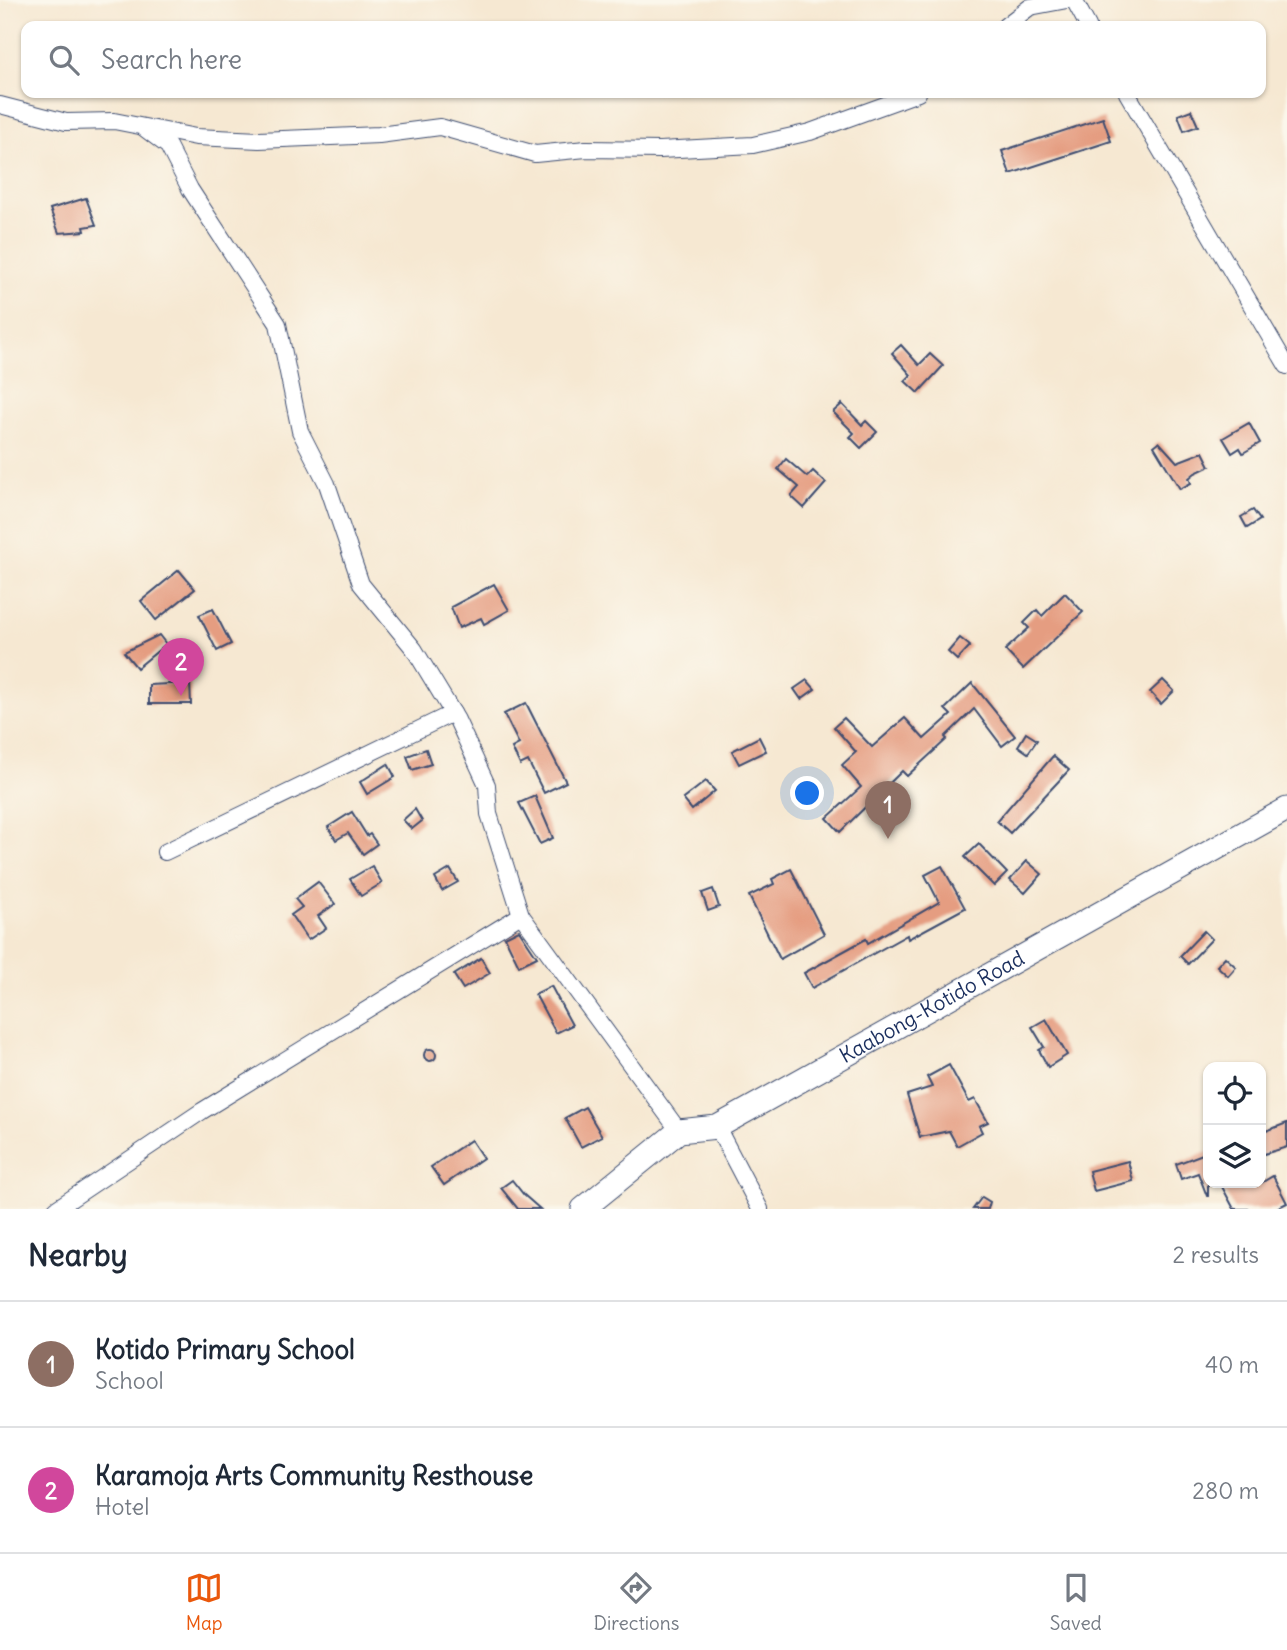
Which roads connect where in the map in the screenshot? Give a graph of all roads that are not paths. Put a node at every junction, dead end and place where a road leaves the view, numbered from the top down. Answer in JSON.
{"nodes":[{"id":1,"x":1067,"y":0,"type":"edge"},
{"id":2,"x":1074,"y":0,"type":"edge"},
{"id":3,"x":1012,"y":21,"type":"edge"},
{"id":4,"x":1085,"y":21,"type":"edge"},
{"id":5,"x":904,"y":98,"type":"edge"},
{"id":6,"x":1130,"y":98,"type":"edge"},
{"id":7,"x":0,"y":105,"type":"edge"},
{"id":8,"x":142,"y":127,"type":"junction"},
{"id":9,"x":1287,"y":366,"type":"edge"},
{"id":10,"x":453,"y":712,"type":"junction"},
{"id":11,"x":1287,"y":809,"type":"edge"},
{"id":12,"x":165,"y":852,"type":"dead end"},
{"id":13,"x":521,"y":915,"type":"junction"},
{"id":14,"x":717,"y":1127,"type":"junction"},
{"id":15,"x":679,"y":1131,"type":"junction"},
{"id":16,"x":56,"y":1209,"type":"edge"},
{"id":17,"x":583,"y":1209,"type":"edge"},
{"id":18,"x":760,"y":1209,"type":"edge"}],
"edges":[{"from":1,"to":3,"type":"street"},
{"from":2,"to":4,"type":"street"},
{"from":5,"to":8,"type":"street"},
{"from":6,"to":9,"type":"street"},
{"from":7,"to":8,"type":"street"},
{"from":8,"to":10,"type":"street"},
{"from":10,"to":12,"type":"street"},
{"from":10,"to":13,"type":"street"},
{"from":11,"to":14,"type":"main road","name":"Kaabong-Kotido Road"},
{"from":13,"to":15,"type":"street"},
{"from":13,"to":16,"type":"street"},
{"from":14,"to":15,"type":"main road","name":"Kaabong-Kotido Road"},
{"from":14,"to":18,"type":"street"},
{"from":15,"to":17,"type":"main road"}]}
